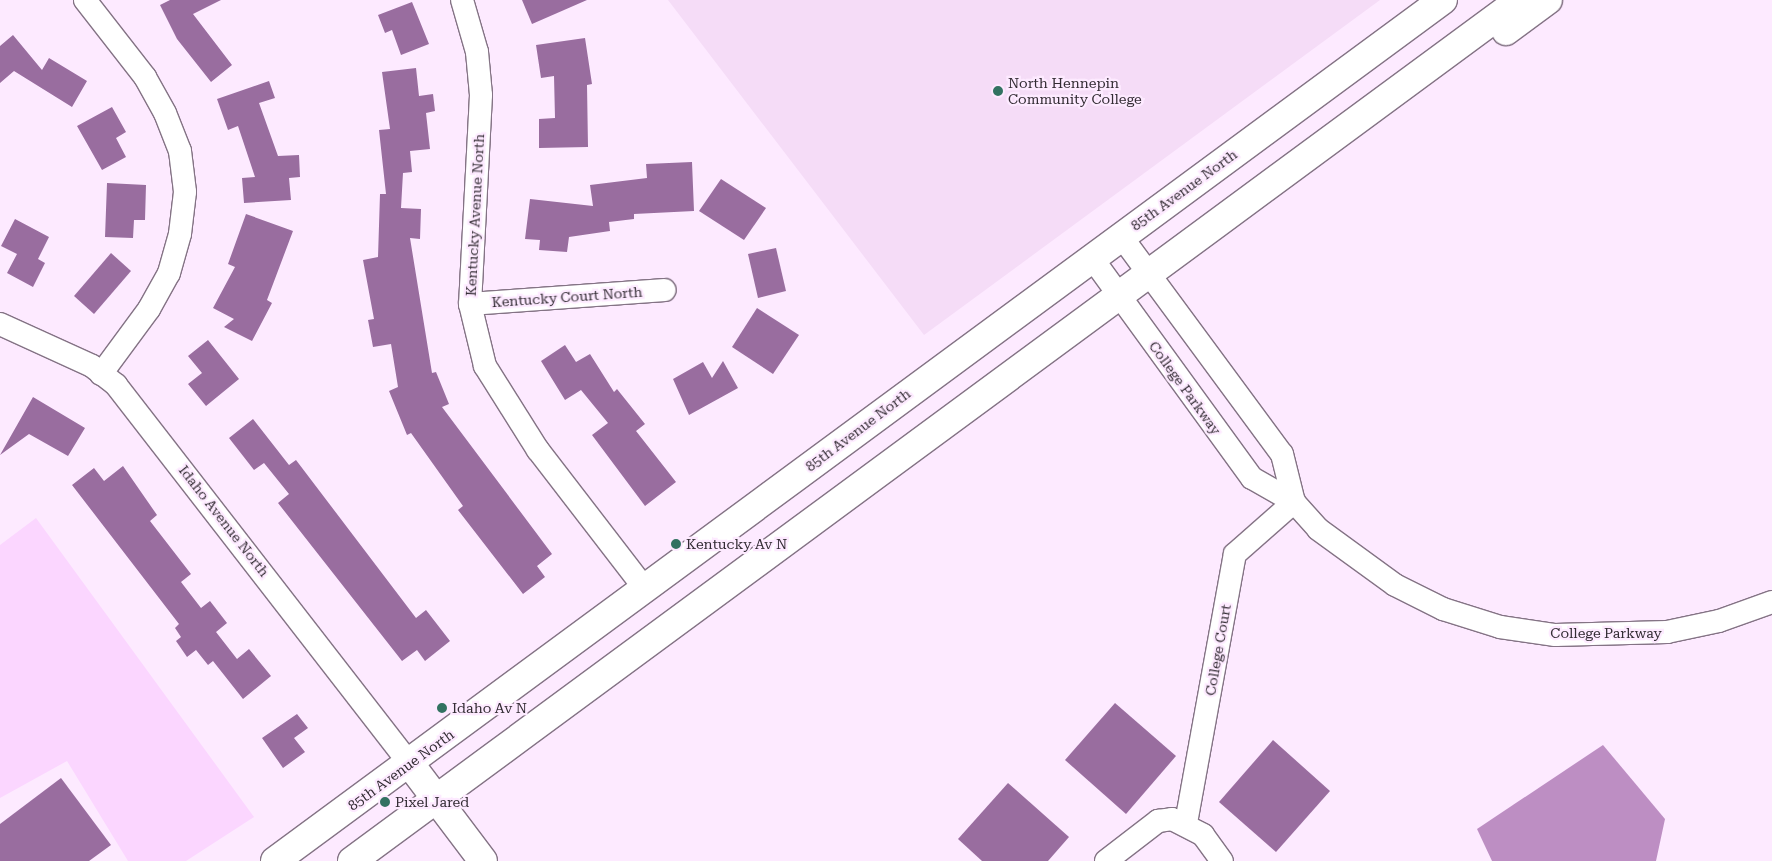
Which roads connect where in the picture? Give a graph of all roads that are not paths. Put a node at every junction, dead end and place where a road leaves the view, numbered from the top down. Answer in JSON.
{"nodes":[{"id":1,"x":85,"y":0,"type":"edge"},
{"id":2,"x":462,"y":0,"type":"edge"},
{"id":3,"x":1443,"y":0,"type":"edge"},
{"id":4,"x":1520,"y":0,"type":"edge"},
{"id":5,"x":1548,"y":0,"type":"edge"},
{"id":6,"x":1434,"y":63,"type":"junction"},
{"id":7,"x":1121,"y":236,"type":"junction"},
{"id":8,"x":1092,"y":258,"type":"junction"},
{"id":9,"x":1147,"y":274,"type":"junction"},
{"id":10,"x":664,"y":290,"type":"dead end"},
{"id":11,"x":1118,"y":296,"type":"junction"},
{"id":12,"x":470,"y":304,"type":"junction"},
{"id":13,"x":0,"y":324,"type":"edge"},
{"id":14,"x":101,"y":374,"type":"junction"},
{"id":15,"x":1294,"y":502,"type":"junction"},
{"id":16,"x":645,"y":589,"type":"junction"},
{"id":17,"x":1772,"y":602,"type":"edge"},
{"id":18,"x":410,"y":764,"type":"junction"},
{"id":19,"x":437,"y":800,"type":"junction"},
{"id":20,"x":1186,"y":823,"type":"junction"},
{"id":21,"x":275,"y":861,"type":"edge"},
{"id":22,"x":352,"y":861,"type":"edge"},
{"id":23,"x":483,"y":861,"type":"edge"},
{"id":24,"x":1106,"y":861,"type":"edge"},
{"id":25,"x":1222,"y":861,"type":"edge"}],
"edges":[{"from":1,"to":14,"type":"street"},
{"from":2,"to":12,"type":"street","name":"Kentucky Avenue North"},
{"from":3,"to":7,"type":"main road","name":"85th Avenue North"},
{"from":4,"to":6,"type":"main road"},
{"from":5,"to":6,"type":"main road"},
{"from":6,"to":9,"type":"main road"},
{"from":7,"to":8,"type":"main road","name":"85th Avenue North"},
{"from":7,"to":9,"type":"street","name":"College Parkway"},
{"from":8,"to":11,"type":"street","name":"College Parkway"},
{"from":8,"to":16,"type":"main road","name":"85th Avenue North"},
{"from":9,"to":11,"type":"main road"},
{"from":9,"to":15,"type":"street","name":"College Parkway"},
{"from":10,"to":12,"type":"street","name":"Kentucky Court North"},
{"from":11,"to":15,"type":"street","name":"College Parkway"},
{"from":11,"to":19,"type":"main road"},
{"from":12,"to":16,"type":"street","name":"Kentucky Avenue North"},
{"from":13,"to":14,"type":"street","name":"Idaho Avenue North"},
{"from":14,"to":18,"type":"street","name":"Idaho Avenue North"},
{"from":15,"to":17,"type":"street","name":"College Parkway"},
{"from":15,"to":20,"type":"street","name":"College Court"},
{"from":16,"to":18,"type":"main road","name":"85th Avenue North"},
{"from":18,"to":19,"type":"main road"},
{"from":18,"to":21,"type":"main road","name":"85th Avenue North"},
{"from":19,"to":22,"type":"main road"},
{"from":19,"to":23,"type":"main road"},
{"from":20,"to":24,"type":"street"},
{"from":20,"to":25,"type":"street"}]}
